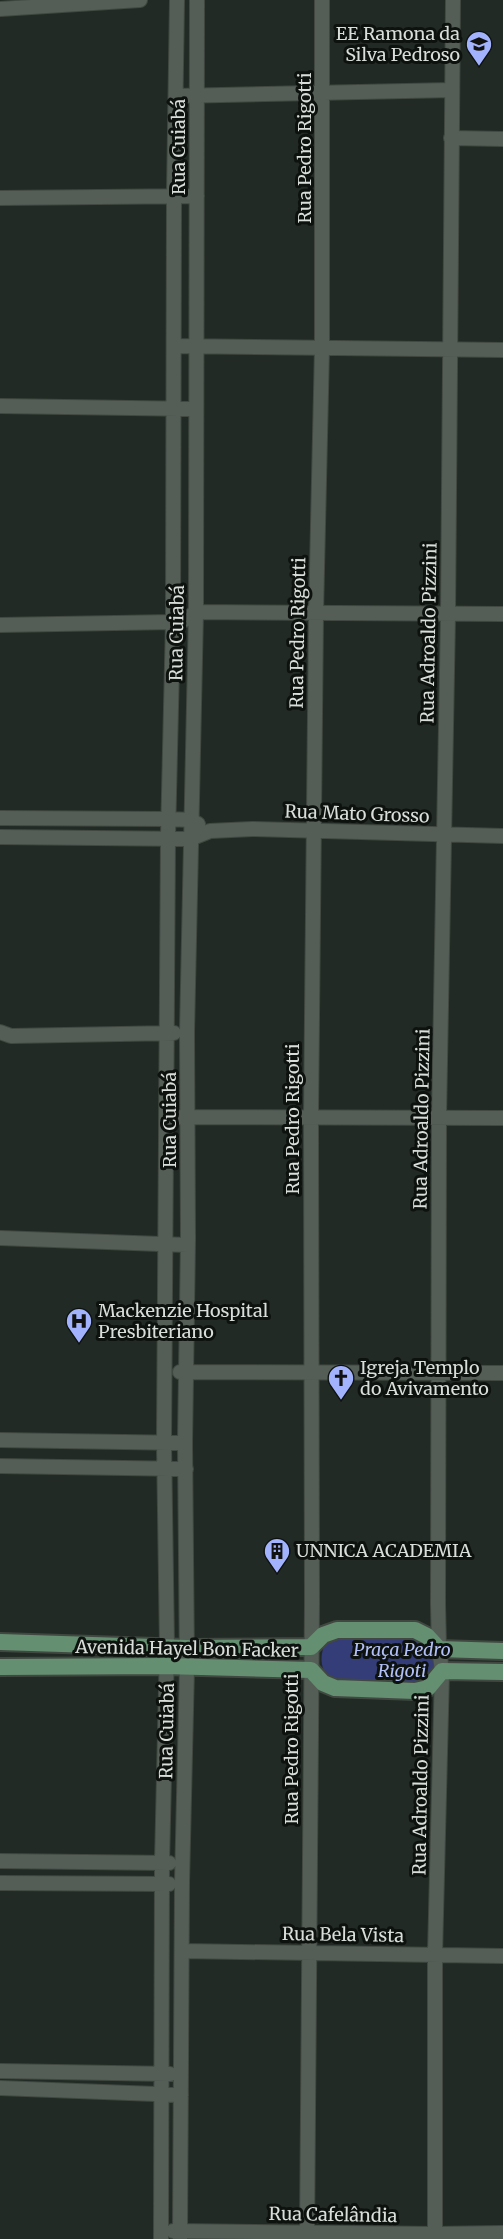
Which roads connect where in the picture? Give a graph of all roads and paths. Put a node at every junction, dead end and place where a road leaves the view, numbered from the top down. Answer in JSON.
{"nodes":[{"id":1,"x":140,"y":0,"type":"edge"},
{"id":2,"x":177,"y":0,"type":"edge"},
{"id":3,"x":197,"y":0,"type":"edge"},
{"id":4,"x":322,"y":0,"type":"edge"},
{"id":5,"x":453,"y":0,"type":"edge"},
{"id":6,"x":0,"y":9,"type":"edge"},
{"id":7,"x":452,"y":90,"type":"junction"},
{"id":8,"x":323,"y":94,"type":"junction"},
{"id":9,"x":176,"y":96,"type":"junction"},
{"id":10,"x":198,"y":96,"type":"junction"},
{"id":11,"x":451,"y":138,"type":"junction"},
{"id":12,"x":503,"y":139,"type":"edge"},
{"id":13,"x":174,"y":196,"type":"junction"},
{"id":14,"x":197,"y":196,"type":"junction"},
{"id":15,"x":0,"y":198,"type":"edge"},
{"id":16,"x":174,"y":346,"type":"junction"},
{"id":17,"x":196,"y":347,"type":"junction"},
{"id":18,"x":322,"y":348,"type":"junction"},
{"id":19,"x":503,"y":350,"type":"edge"},
{"id":20,"x":450,"y":351,"type":"junction"},
{"id":21,"x":0,"y":406,"type":"edge"},
{"id":22,"x":174,"y":408,"type":"junction"},
{"id":23,"x":196,"y":409,"type":"junction"},
{"id":24,"x":196,"y":612,"type":"junction"},
{"id":25,"x":316,"y":613,"type":"junction"},
{"id":26,"x":503,"y":614,"type":"edge"},
{"id":27,"x":448,"y":615,"type":"junction"},
{"id":28,"x":173,"y":622,"type":"junction"},
{"id":29,"x":0,"y":625,"type":"edge"},
{"id":30,"x":0,"y":818,"type":"edge"},
{"id":31,"x":168,"y":819,"type":"junction"},
{"id":32,"x":190,"y":820,"type":"junction"},
{"id":33,"x":314,"y":830,"type":"junction"},
{"id":34,"x":210,"y":831,"type":"junction"},
{"id":35,"x":443,"y":835,"type":"junction"},
{"id":36,"x":503,"y":836,"type":"edge"},
{"id":37,"x":0,"y":837,"type":"edge"},
{"id":38,"x":168,"y":837,"type":"junction"},
{"id":39,"x":190,"y":838,"type":"junction"},
{"id":40,"x":187,"y":1032,"type":"junction"},
{"id":41,"x":167,"y":1033,"type":"junction"},
{"id":42,"x":4,"y":1036,"type":"edge"},
{"id":43,"x":167,"y":1117,"type":"junction"},
{"id":44,"x":188,"y":1117,"type":"junction"},
{"id":45,"x":311,"y":1117,"type":"junction"},
{"id":46,"x":439,"y":1117,"type":"junction"},
{"id":47,"x":503,"y":1118,"type":"edge"},
{"id":48,"x":1,"y":1239,"type":"edge"},
{"id":49,"x":166,"y":1245,"type":"junction"},
{"id":50,"x":187,"y":1245,"type":"junction"},
{"id":51,"x":165,"y":1372,"type":"junction"},
{"id":52,"x":187,"y":1373,"type":"junction"},
{"id":53,"x":310,"y":1373,"type":"junction"},
{"id":54,"x":503,"y":1373,"type":"edge"},
{"id":55,"x":437,"y":1374,"type":"junction"},
{"id":56,"x":0,"y":1440,"type":"edge"},
{"id":57,"x":164,"y":1443,"type":"junction"},
{"id":58,"x":185,"y":1443,"type":"junction"},
{"id":59,"x":0,"y":1466,"type":"edge"},
{"id":60,"x":165,"y":1468,"type":"junction"},
{"id":61,"x":186,"y":1468,"type":"junction"},
{"id":62,"x":166,"y":1519,"type":"junction"},
{"id":63,"x":187,"y":1520,"type":"junction"},
{"id":64,"x":0,"y":1642,"type":"edge"},
{"id":65,"x":167,"y":1647,"type":"junction"},
{"id":66,"x":311,"y":1647,"type":"junction"},
{"id":67,"x":186,"y":1648,"type":"junction"},
{"id":68,"x":439,"y":1649,"type":"junction"},
{"id":69,"x":503,"y":1651,"type":"edge"},
{"id":70,"x":165,"y":1666,"type":"junction"},
{"id":71,"x":0,"y":1667,"type":"edge"},
{"id":72,"x":187,"y":1667,"type":"junction"},
{"id":73,"x":311,"y":1670,"type":"junction"},
{"id":74,"x":442,"y":1671,"type":"junction"},
{"id":75,"x":503,"y":1672,"type":"edge"},
{"id":76,"x":0,"y":1862,"type":"edge"},
{"id":77,"x":183,"y":1862,"type":"junction"},
{"id":78,"x":162,"y":1863,"type":"junction"},
{"id":79,"x":0,"y":1883,"type":"edge"},
{"id":80,"x":182,"y":1883,"type":"junction"},
{"id":81,"x":162,"y":1884,"type":"junction"},
{"id":82,"x":182,"y":1951,"type":"junction"},
{"id":83,"x":308,"y":1952,"type":"junction"},
{"id":84,"x":435,"y":1955,"type":"junction"},
{"id":85,"x":503,"y":1956,"type":"edge"},
{"id":86,"x":0,"y":2071,"type":"edge"},
{"id":87,"x":161,"y":2073,"type":"junction"},
{"id":88,"x":181,"y":2074,"type":"junction"},
{"id":89,"x":0,"y":2088,"type":"edge"},
{"id":90,"x":161,"y":2094,"type":"junction"},
{"id":91,"x":181,"y":2095,"type":"junction"},
{"id":92,"x":503,"y":2233,"type":"edge"},
{"id":93,"x":162,"y":2235,"type":"edge"},
{"id":94,"x":180,"y":2235,"type":"edge"},
{"id":95,"x":307,"y":2236,"type":"edge"},
{"id":96,"x":435,"y":2237,"type":"edge"}],
"edges":[{"from":1,"to":6,"type":"street"},
{"from":2,"to":9,"type":"street","name":"Rua Cuiabá"},
{"from":3,"to":10,"type":"street","name":"Rua Cuiabá"},
{"from":4,"to":8,"type":"street","name":"Rua Pedro Rigotti"},
{"from":5,"to":7,"type":"street","name":"Rua Adroaldo Pizzini"},
{"from":7,"to":8,"type":"street"},
{"from":7,"to":11,"type":"street","name":"Rua Adroaldo Pizzini"},
{"from":8,"to":10,"type":"street"},
{"from":8,"to":18,"type":"street","name":"Rua Pedro Rigotti"},
{"from":9,"to":10,"type":"street"},
{"from":9,"to":13,"type":"street","name":"Rua Cuiabá"},
{"from":10,"to":14,"type":"street","name":"Rua Cuiabá"},
{"from":11,"to":12,"type":"street"},
{"from":11,"to":20,"type":"street","name":"Rua Adroaldo Pizzini"},
{"from":13,"to":14,"type":"street"},
{"from":13,"to":15,"type":"street"},
{"from":13,"to":16,"type":"street","name":"Rua Cuiabá"},
{"from":14,"to":17,"type":"street","name":"Rua Cuiabá"},
{"from":16,"to":17,"type":"street"},
{"from":16,"to":22,"type":"street","name":"Rua Cuiabá"},
{"from":17,"to":18,"type":"street"},
{"from":17,"to":23,"type":"street","name":"Rua Cuiabá"},
{"from":18,"to":20,"type":"street"},
{"from":18,"to":25,"type":"street","name":"Rua Pedro Rigotti"},
{"from":19,"to":20,"type":"street"},
{"from":20,"to":27,"type":"street","name":"Rua Adroaldo Pizzini"},
{"from":21,"to":22,"type":"street"},
{"from":22,"to":23,"type":"street"},
{"from":22,"to":28,"type":"street","name":"Rua Cuiabá"},
{"from":23,"to":24,"type":"street","name":"Rua Cuiabá"},
{"from":24,"to":25,"type":"street"},
{"from":24,"to":28,"type":"street"},
{"from":24,"to":32,"type":"street","name":"Rua Cuiabá"},
{"from":25,"to":27,"type":"street"},
{"from":25,"to":33,"type":"street","name":"Rua Pedro Rigotti"},
{"from":26,"to":27,"type":"street"},
{"from":27,"to":35,"type":"street","name":"Rua Adroaldo Pizzini"},
{"from":28,"to":29,"type":"street"},
{"from":28,"to":31,"type":"street","name":"Rua Cuiabá"},
{"from":30,"to":31,"type":"street"},
{"from":31,"to":32,"type":"street"},
{"from":31,"to":38,"type":"street","name":"Rua Cuiabá"},
{"from":32,"to":34,"type":"street"},
{"from":32,"to":39,"type":"street","name":"Rua Cuiabá"},
{"from":33,"to":34,"type":"street","name":"Rua Mato Grosso"},
{"from":33,"to":35,"type":"street","name":"Rua Mato Grosso"},
{"from":33,"to":45,"type":"street","name":"Rua Pedro Rigotti"},
{"from":34,"to":39,"type":"street","name":"Rua Mato Grosso"},
{"from":35,"to":36,"type":"street","name":"Rua Mato Grosso"},
{"from":35,"to":46,"type":"street","name":"Rua Adroaldo Pizzini"},
{"from":37,"to":38,"type":"street","name":"Rua Mato Grosso"},
{"from":38,"to":39,"type":"street","name":"Rua Mato Grosso"},
{"from":38,"to":41,"type":"street","name":"Rua Cuiabá"},
{"from":39,"to":40,"type":"street","name":"Rua Cuiabá"},
{"from":40,"to":41,"type":"street"},
{"from":40,"to":44,"type":"street","name":"Rua Cuiabá"},
{"from":41,"to":42,"type":"street"},
{"from":41,"to":43,"type":"street","name":"Rua Cuiabá"},
{"from":43,"to":44,"type":"street"},
{"from":43,"to":49,"type":"street","name":"Rua Cuiabá"},
{"from":44,"to":45,"type":"street"},
{"from":44,"to":50,"type":"street","name":"Rua Cuiabá"},
{"from":45,"to":46,"type":"street"},
{"from":45,"to":53,"type":"street","name":"Rua Pedro Rigotti"},
{"from":46,"to":47,"type":"street"},
{"from":46,"to":55,"type":"street","name":"Rua Adroaldo Pizzini"},
{"from":48,"to":49,"type":"street"},
{"from":49,"to":50,"type":"street"},
{"from":49,"to":51,"type":"street","name":"Rua Cuiabá"},
{"from":50,"to":52,"type":"street","name":"Rua Cuiabá"},
{"from":51,"to":52,"type":"street"},
{"from":51,"to":57,"type":"street","name":"Rua Cuiabá"},
{"from":52,"to":53,"type":"street"},
{"from":52,"to":58,"type":"street","name":"Rua Cuiabá"},
{"from":53,"to":55,"type":"street"},
{"from":53,"to":66,"type":"street","name":"Rua Pedro Rigotti"},
{"from":54,"to":55,"type":"street"},
{"from":55,"to":68,"type":"street","name":"Rua Adroaldo Pizzini"},
{"from":56,"to":57,"type":"street"},
{"from":57,"to":58,"type":"street"},
{"from":57,"to":60,"type":"street","name":"Rua Cuiabá"},
{"from":58,"to":61,"type":"street","name":"Rua Cuiabá"},
{"from":59,"to":60,"type":"street"},
{"from":60,"to":61,"type":"street"},
{"from":60,"to":62,"type":"street","name":"Rua Cuiabá"},
{"from":61,"to":63,"type":"street","name":"Rua Cuiabá"},
{"from":62,"to":63,"type":"street"},
{"from":62,"to":65,"type":"street","name":"Rua Cuiabá"},
{"from":63,"to":67,"type":"street","name":"Rua Cuiabá"},
{"from":64,"to":65,"type":"main road","name":"Avenida Hayel Bon Facker"},
{"from":65,"to":67,"type":"main road","name":"Avenida Hayel Bon Facker"},
{"from":65,"to":70,"type":"street","name":"Rua Cuiabá"},
{"from":66,"to":67,"type":"main road","name":"Avenida Hayel Bon Facker"},
{"from":66,"to":68,"type":"main road","name":"Avenida Hayel Bon Facker"},
{"from":66,"to":73,"type":"street","name":"Rua Pedro Rigotti"},
{"from":67,"to":72,"type":"street","name":"Rua Cuiabá"},
{"from":68,"to":69,"type":"main road"},
{"from":68,"to":74,"type":"street","name":"Rua Adroaldo Pizzini"},
{"from":70,"to":71,"type":"main road","name":"Avenida Hayel Bon Facker"},
{"from":70,"to":72,"type":"main road","name":"Avenida Hayel Bon Facker"},
{"from":70,"to":78,"type":"street","name":"Rua Cuiabá"},
{"from":72,"to":73,"type":"main road","name":"Avenida Hayel Bon Facker"},
{"from":72,"to":77,"type":"street","name":"Rua Cuiabá"},
{"from":73,"to":74,"type":"main road","name":"Avenida Hayel Bon Facker"},
{"from":73,"to":83,"type":"street","name":"Rua Pedro Rigotti"},
{"from":74,"to":75,"type":"main road"},
{"from":74,"to":84,"type":"street","name":"Rua Adroaldo Pizzini"},
{"from":76,"to":78,"type":"street"},
{"from":77,"to":78,"type":"street"},
{"from":77,"to":80,"type":"street","name":"Rua Cuiabá"},
{"from":78,"to":81,"type":"street","name":"Rua Cuiabá"},
{"from":79,"to":81,"type":"street"},
{"from":80,"to":81,"type":"street"},
{"from":80,"to":82,"type":"street","name":"Rua Cuiabá"},
{"from":81,"to":87,"type":"street","name":"Rua Cuiabá"},
{"from":82,"to":83,"type":"street","name":"Rua Bela Vista"},
{"from":82,"to":88,"type":"street","name":"Rua Cuiabá"},
{"from":83,"to":84,"type":"street","name":"Rua Bela Vista"},
{"from":83,"to":95,"type":"street","name":"Rua Pedro Rigotti"},
{"from":84,"to":85,"type":"street","name":"Rua Bela Vista"},
{"from":84,"to":96,"type":"street","name":"Rua Adroaldo Pizzini"},
{"from":86,"to":87,"type":"street"},
{"from":87,"to":88,"type":"street"},
{"from":87,"to":90,"type":"street","name":"Rua Cuiabá"},
{"from":88,"to":91,"type":"street","name":"Rua Cuiabá"},
{"from":89,"to":90,"type":"street"},
{"from":90,"to":91,"type":"street"},
{"from":90,"to":93,"type":"street","name":"Rua Cuiabá"},
{"from":91,"to":94,"type":"street","name":"Rua Cuiabá"},
{"from":92,"to":96,"type":"street","name":"Rua Cafelândia"},
{"from":93,"to":94,"type":"street","name":"Rua Cafelândia"},
{"from":94,"to":95,"type":"street","name":"Rua Cafelândia"},
{"from":95,"to":96,"type":"street","name":"Rua Cafelândia"}]}
